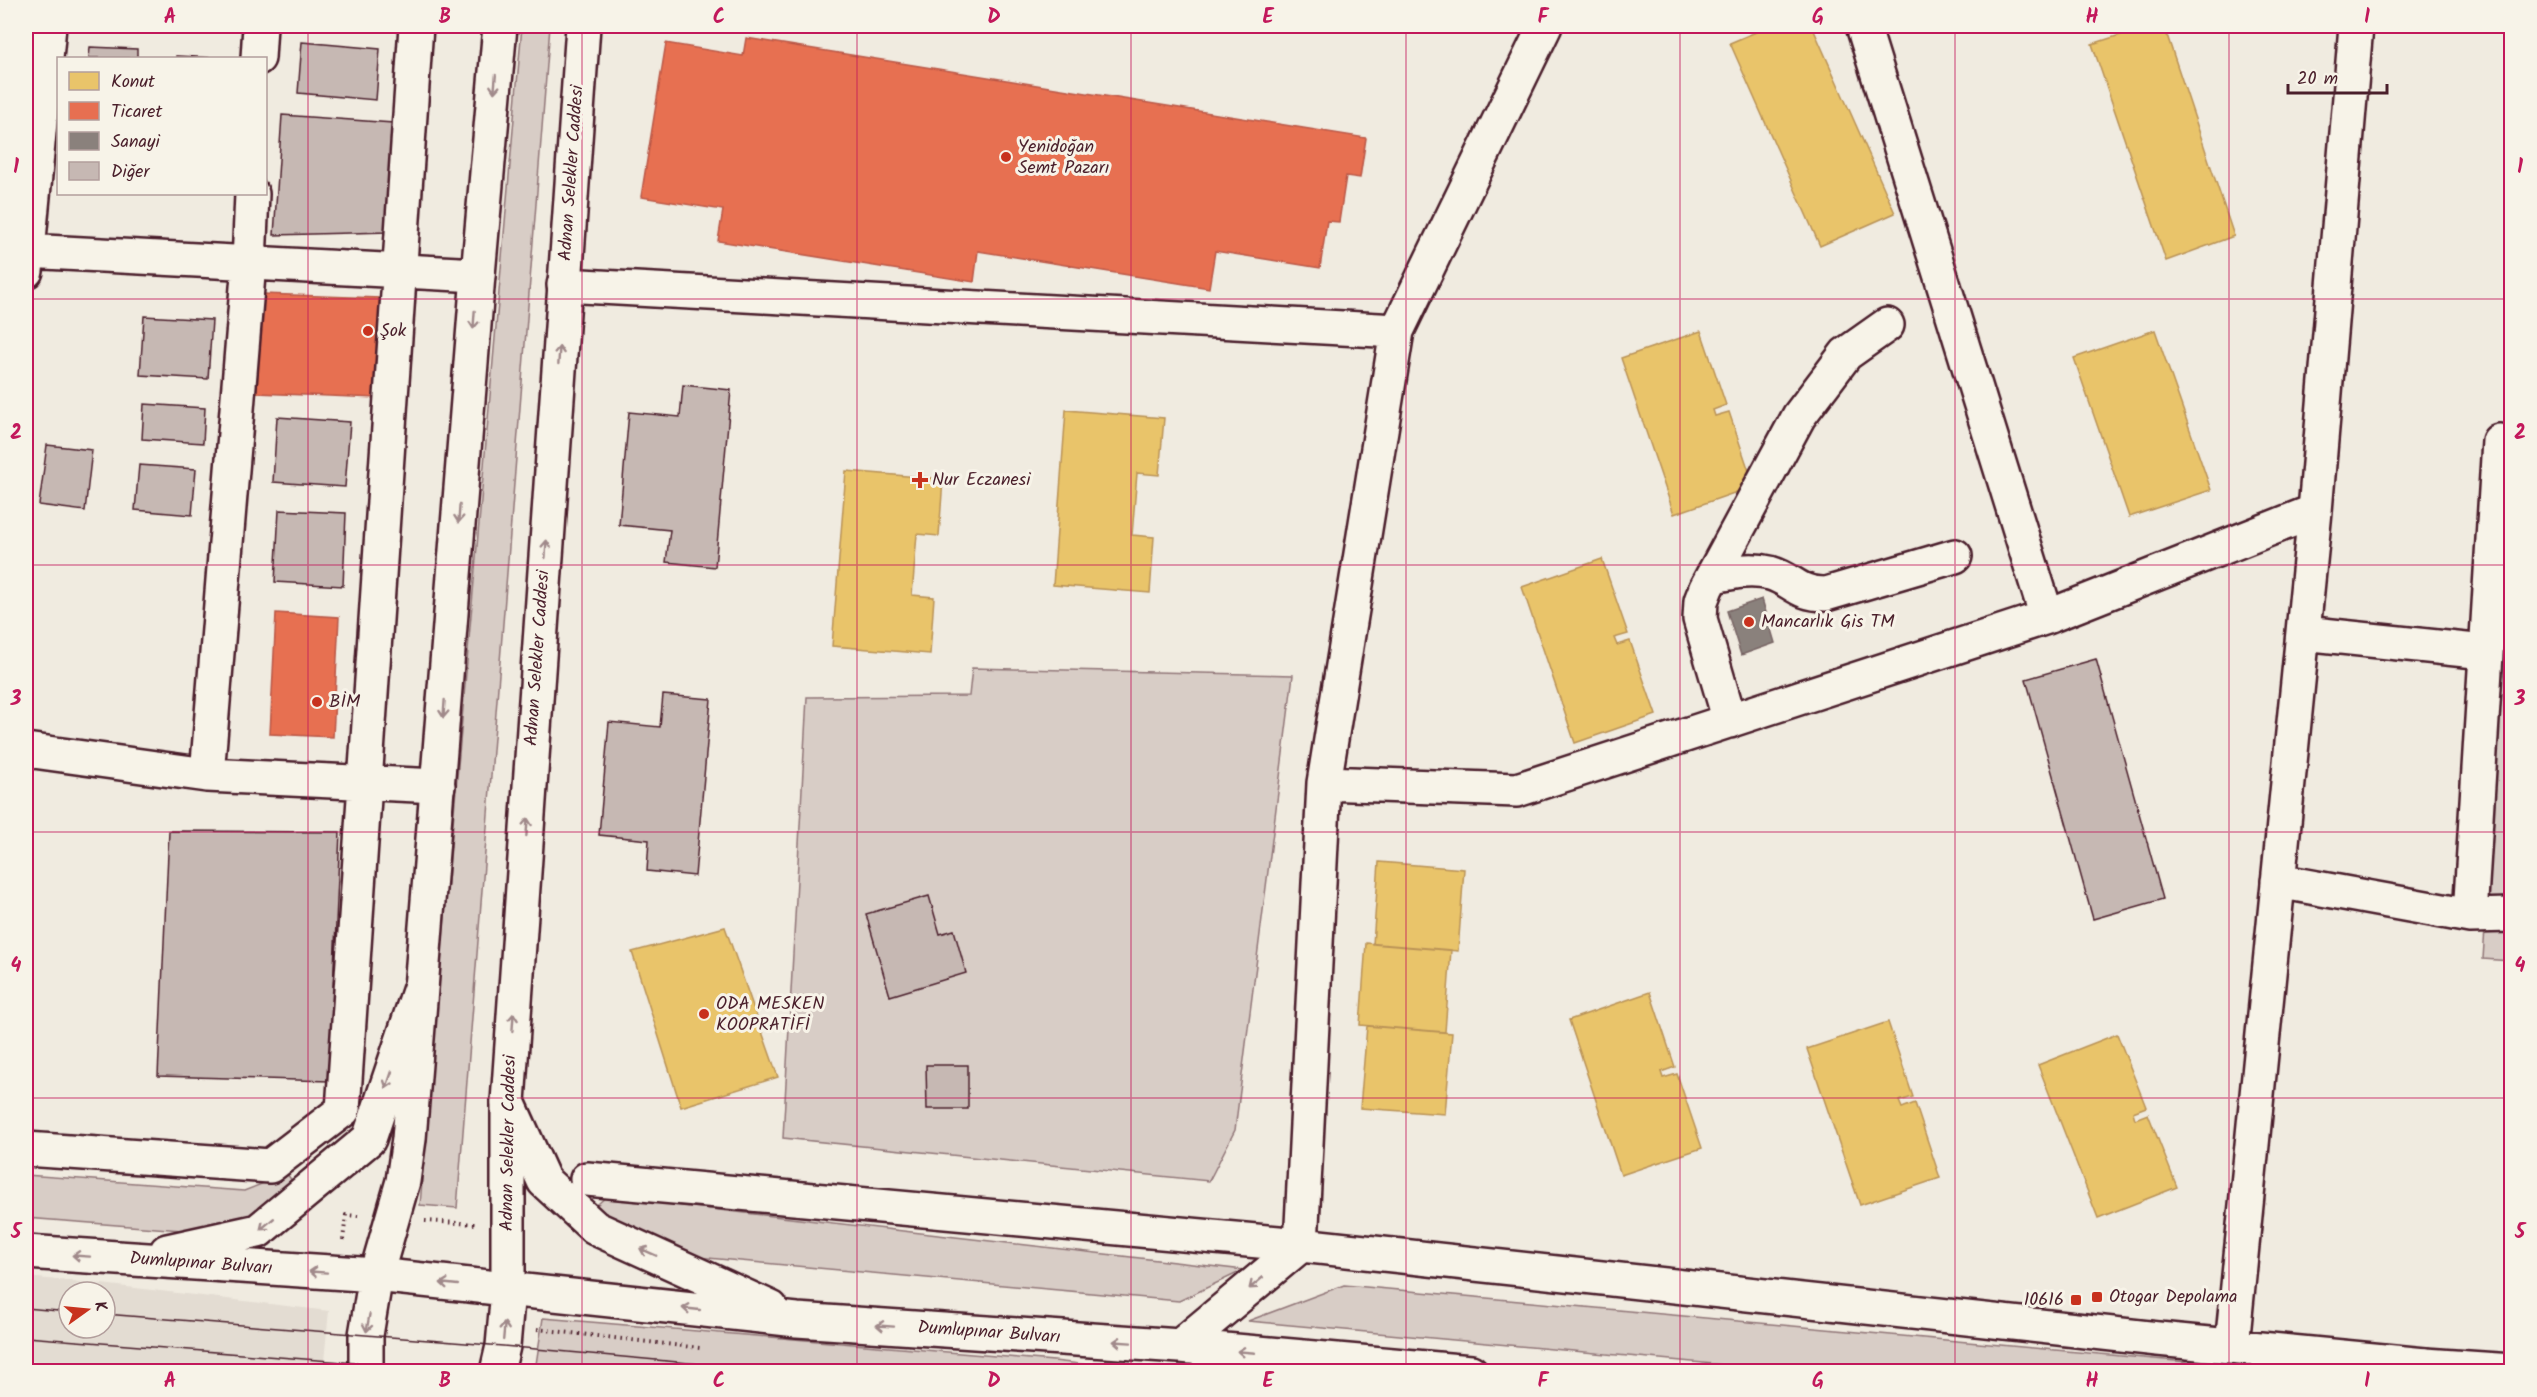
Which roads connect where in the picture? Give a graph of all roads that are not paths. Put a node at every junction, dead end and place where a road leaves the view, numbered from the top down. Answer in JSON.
{"nodes":[{"id":1,"x":49,"y":26,"type":"edge"},
{"id":2,"x":260,"y":26,"type":"edge"},
{"id":3,"x":416,"y":26,"type":"edge"},
{"id":4,"x":500,"y":26,"type":"edge"},
{"id":5,"x":583,"y":26,"type":"edge"},
{"id":6,"x":1545,"y":26,"type":"edge"},
{"id":7,"x":1863,"y":26,"type":"edge"},
{"id":8,"x":2356,"y":26,"type":"edge"},
{"id":9,"x":258,"y":57,"type":"edge"},
{"id":10,"x":252,"y":195,"type":"edge"},
{"id":11,"x":26,"y":258,"type":"edge"},
{"id":12,"x":249,"y":263,"type":"junction"},
{"id":13,"x":399,"y":271,"type":"junction"},
{"id":14,"x":478,"y":274,"type":"junction"},
{"id":15,"x":564,"y":285,"type":"junction"},
{"id":16,"x":1887,"y":325,"type":"dead end"},
{"id":17,"x":1397,"y":331,"type":"junction"},
{"id":18,"x":2499,"y":441,"type":"dead end"},
{"id":19,"x":2315,"y":512,"type":"junction"},
{"id":20,"x":1955,"y":556,"type":"dead end"},
{"id":21,"x":1714,"y":576,"type":"junction"},
{"id":22,"x":2047,"y":617,"type":"junction"},
{"id":23,"x":2303,"y":633,"type":"junction"},
{"id":24,"x":2485,"y":652,"type":"junction"},
{"id":25,"x":1730,"y":721,"type":"junction"},
{"id":26,"x":26,"y":750,"type":"edge"},
{"id":27,"x":207,"y":775,"type":"junction"},
{"id":28,"x":365,"y":783,"type":"junction"},
{"id":29,"x":1323,"y":783,"type":"junction"},
{"id":30,"x":438,"y":786,"type":"junction"},
{"id":31,"x":2278,"y":881,"type":"junction"},
{"id":32,"x":2511,"y":915,"type":"edge"},
{"id":33,"x":2469,"y":916,"type":"junction"},
{"id":34,"x":421,"y":985,"type":"junction"},
{"id":35,"x":508,"y":1102,"type":"junction"},
{"id":36,"x":26,"y":1149,"type":"edge"},
{"id":37,"x":587,"y":1179,"type":"dead end"},
{"id":38,"x":1301,"y":1245,"type":"junction"},
{"id":39,"x":26,"y":1252,"type":"edge"},
{"id":40,"x":131,"y":1259,"type":"junction"},
{"id":41,"x":376,"y":1275,"type":"junction"},
{"id":42,"x":508,"y":1290,"type":"junction"},
{"id":43,"x":797,"y":1320,"type":"junction"},
{"id":44,"x":1180,"y":1346,"type":"junction"},
{"id":45,"x":2232,"y":1346,"type":"junction"},
{"id":46,"x":2416,"y":1368,"type":"edge"},
{"id":47,"x":366,"y":1371,"type":"edge"},
{"id":48,"x":497,"y":1371,"type":"edge"},
{"id":49,"x":1471,"y":1371,"type":"edge"},
{"id":50,"x":2511,"y":1371,"type":"edge"}],
"edges":[{"from":1,"to":11,"type":"main road"},
{"from":2,"to":9,"type":"main road"},
{"from":3,"to":13,"type":"main road"},
{"from":4,"to":14,"type":"main road","one_way":true},
{"from":5,"to":15,"type":"main road","name":"Adnan Selekler Caddesi"},
{"from":6,"to":17,"type":"main road"},
{"from":7,"to":22,"type":"main road"},
{"from":8,"to":19,"type":"main road"},
{"from":10,"to":12,"type":"main road"},
{"from":11,"to":12,"type":"main road"},
{"from":12,"to":13,"type":"main road"},
{"from":12,"to":27,"type":"main road"},
{"from":13,"to":14,"type":"main road"},
{"from":13,"to":28,"type":"main road"},
{"from":14,"to":30,"type":"main road","one_way":true},
{"from":15,"to":17,"type":"main road"},
{"from":35,"to":15,"type":"main road","name":"Adnan Selekler Caddesi","one_way":true},
{"from":16,"to":21,"type":"main road"},
{"from":17,"to":29,"type":"main road"},
{"from":18,"to":24,"type":"main road"},
{"from":19,"to":22,"type":"main road"},
{"from":19,"to":23,"type":"main road"},
{"from":20,"to":21,"type":"main road"},
{"from":21,"to":25,"type":"main road"},
{"from":22,"to":25,"type":"main road"},
{"from":23,"to":24,"type":"main road"},
{"from":23,"to":31,"type":"main road"},
{"from":24,"to":33,"type":"main road"},
{"from":25,"to":29,"type":"main road"},
{"from":26,"to":27,"type":"main road"},
{"from":27,"to":28,"type":"main road"},
{"from":28,"to":30,"type":"main road"},
{"from":28,"to":36,"type":"main road"},
{"from":29,"to":38,"type":"main road"},
{"from":30,"to":34,"type":"main road"},
{"from":31,"to":33,"type":"main road"},
{"from":31,"to":45,"type":"main road"},
{"from":32,"to":33,"type":"main road"},
{"from":34,"to":40,"type":"main road","one_way":true},
{"from":34,"to":41,"type":"main road"},
{"from":35,"to":42,"type":"main road","name":"Adnan Selekler Caddesi"},
{"from":43,"to":35,"type":"main road","one_way":true},
{"from":37,"to":38,"type":"main road"},
{"from":38,"to":44,"type":"main road","one_way":true},
{"from":38,"to":45,"type":"main road"},
{"from":40,"to":39,"type":"main road","name":"Dumlupınar Bulvarı","one_way":true},
{"from":41,"to":40,"type":"main road","name":"Dumlupınar Bulvarı","one_way":true},
{"from":42,"to":41,"type":"main road","name":"Dumlupınar Bulvarı","one_way":true},
{"from":41,"to":47,"type":"main road","one_way":true},
{"from":43,"to":42,"type":"main road","name":"Dumlupınar Bulvarı","one_way":true},
{"from":48,"to":42,"type":"main road","one_way":true},
{"from":44,"to":43,"type":"main road","name":"Dumlupınar Bulvarı","one_way":true},
{"from":49,"to":44,"type":"main road","name":"Dumlupınar Bulvarı","one_way":true},
{"from":45,"to":46,"type":"main road"},
{"from":46,"to":50,"type":"main road"}]}
